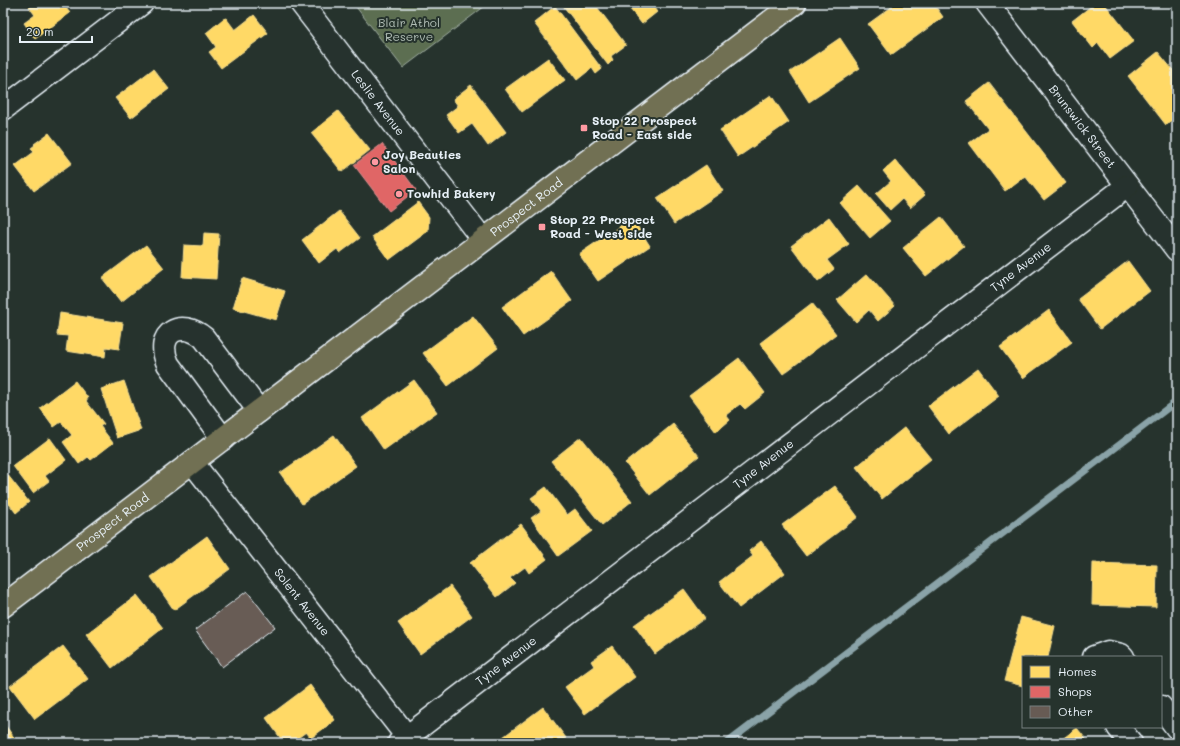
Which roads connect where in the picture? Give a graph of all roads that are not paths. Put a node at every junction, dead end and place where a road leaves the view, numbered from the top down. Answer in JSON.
{"nodes":[{"id":1,"x":142,"y":3,"type":"edge"},
{"id":2,"x":301,"y":3,"type":"edge"},
{"id":3,"x":795,"y":3,"type":"edge"},
{"id":4,"x":987,"y":3,"type":"edge"},
{"id":5,"x":3,"y":110,"type":"edge"},
{"id":6,"x":1128,"y":186,"type":"junction"},
{"id":7,"x":483,"y":240,"type":"junction"},
{"id":8,"x":1177,"y":250,"type":"edge"},
{"id":9,"x":259,"y":411,"type":"junction"},
{"id":10,"x":223,"y":439,"type":"junction"},
{"id":11,"x":192,"y":462,"type":"junction"},
{"id":12,"x":3,"y":606,"type":"edge"},
{"id":13,"x":1097,"y":656,"type":"edge"},
{"id":14,"x":1122,"y":656,"type":"edge"},
{"id":15,"x":1162,"y":708,"type":"edge"},
{"id":16,"x":1119,"y":728,"type":"edge"},
{"id":17,"x":1177,"y":728,"type":"edge"},
{"id":18,"x":406,"y":741,"type":"edge"},
{"id":19,"x":1131,"y":743,"type":"edge"}],
"edges":[{"from":1,"to":5,"type":"street"},
{"from":2,"to":7,"type":"street","name":"Leslie Avenue"},
{"from":3,"to":7,"type":"main road","name":"Prospect Road"},
{"from":4,"to":6,"type":"street","name":"Brunswick Street"},
{"from":6,"to":8,"type":"street","name":"Brunswick Street"},
{"from":6,"to":18,"type":"street","name":"Tyne Avenue"},
{"from":7,"to":9,"type":"main road","name":"Prospect Road"},
{"from":9,"to":10,"type":"main road","name":"Prospect Road"},
{"from":9,"to":10,"type":"street"},
{"from":10,"to":11,"type":"main road","name":"Prospect Road"},
{"from":11,"to":12,"type":"main road","name":"Prospect Road"},
{"from":11,"to":18,"type":"street","name":"Solent Avenue"},
{"from":13,"to":14,"type":"street"},
{"from":15,"to":17,"type":"street"},
{"from":16,"to":19,"type":"street"}]}
